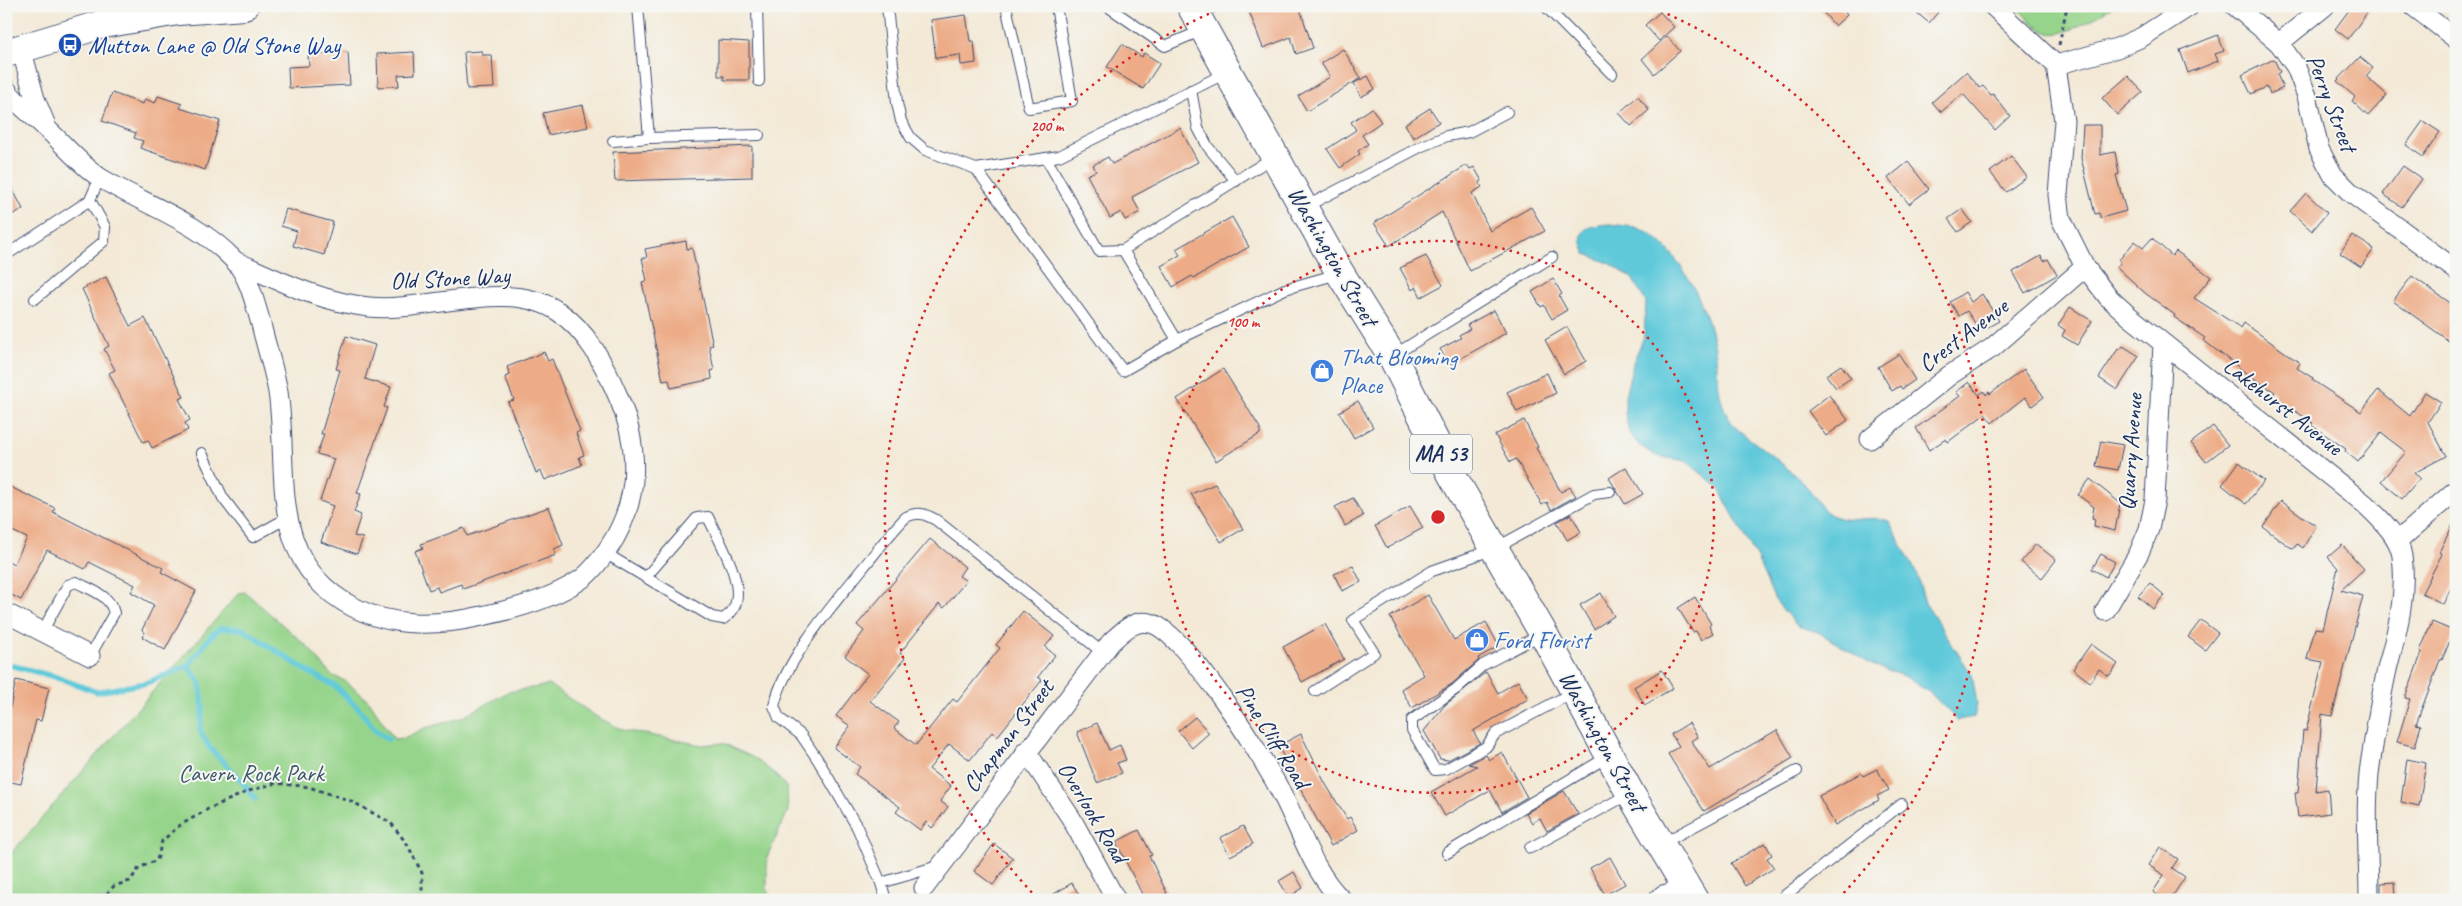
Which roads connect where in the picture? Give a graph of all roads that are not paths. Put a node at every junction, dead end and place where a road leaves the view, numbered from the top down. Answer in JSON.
{"nodes":[{"id":1,"x":244,"y":6,"type":"edge"},
{"id":2,"x":638,"y":6,"type":"edge"},
{"id":3,"x":757,"y":6,"type":"edge"},
{"id":4,"x":887,"y":6,"type":"edge"},
{"id":5,"x":1006,"y":6,"type":"edge"},
{"id":6,"x":1056,"y":6,"type":"edge"},
{"id":7,"x":1107,"y":6,"type":"edge"},
{"id":8,"x":1191,"y":6,"type":"edge"},
{"id":9,"x":1545,"y":6,"type":"edge"},
{"id":10,"x":1993,"y":6,"type":"edge"},
{"id":11,"x":2190,"y":6,"type":"edge"},
{"id":12,"x":2235,"y":6,"type":"edge"},
{"id":13,"x":2324,"y":6,"type":"edge"},
{"id":14,"x":2413,"y":6,"type":"edge"},
{"id":15,"x":1204,"y":30,"type":"junction"},
{"id":16,"x":2456,"y":39,"type":"edge"},
{"id":17,"x":2279,"y":43,"type":"junction"},
{"id":18,"x":14,"y":50,"type":"edge"},
{"id":19,"x":2056,"y":65,"type":"junction"},
{"id":20,"x":1227,"y":72,"type":"junction"},
{"id":21,"x":1612,"y":74,"type":"dead end"},
{"id":22,"x":759,"y":82,"type":"dead end"},
{"id":23,"x":6,"y":89,"type":"edge"},
{"id":24,"x":1191,"y":90,"type":"junction"},
{"id":25,"x":1507,"y":112,"type":"dead end"},
{"id":26,"x":47,"y":129,"type":"junction"},
{"id":27,"x":759,"y":135,"type":"dead end"},
{"id":28,"x":649,"y":138,"type":"junction"},
{"id":29,"x":613,"y":141,"type":"dead end"},
{"id":30,"x":1276,"y":157,"type":"junction"},
{"id":31,"x":1046,"y":158,"type":"junction"},
{"id":32,"x":976,"y":169,"type":"junction"},
{"id":33,"x":100,"y":177,"type":"junction"},
{"id":34,"x":1236,"y":181,"type":"junction"},
{"id":35,"x":90,"y":200,"type":"junction"},
{"id":36,"x":1305,"y":207,"type":"junction"},
{"id":37,"x":1123,"y":250,"type":"junction"},
{"id":38,"x":6,"y":255,"type":"edge"},
{"id":39,"x":1552,"y":257,"type":"dead end"},
{"id":40,"x":237,"y":262,"type":"junction"},
{"id":41,"x":2085,"y":267,"type":"junction"},
{"id":42,"x":2456,"y":270,"type":"edge"},
{"id":43,"x":1340,"y":273,"type":"junction"},
{"id":44,"x":35,"y":299,"type":"dead end"},
{"id":45,"x":1177,"y":340,"type":"junction"},
{"id":46,"x":2163,"y":344,"type":"junction"},
{"id":47,"x":1392,"y":356,"type":"junction"},
{"id":48,"x":1870,"y":439,"type":"dead end"},
{"id":49,"x":202,"y":453,"type":"dead end"},
{"id":50,"x":2456,"y":490,"type":"edge"},
{"id":51,"x":1610,"y":492,"type":"dead end"},
{"id":52,"x":287,"y":518,"type":"junction"},
{"id":53,"x":2398,"y":542,"type":"junction"},
{"id":54,"x":1494,"y":550,"type":"junction"},
{"id":55,"x":606,"y":553,"type":"junction"},
{"id":56,"x":646,"y":577,"type":"junction"},
{"id":57,"x":2105,"y":612,"type":"dead end"},
{"id":58,"x":6,"y":613,"type":"edge"},
{"id":59,"x":1139,"y":623,"type":"joint"},
{"id":60,"x":42,"y":632,"type":"junction"},
{"id":61,"x":1544,"y":633,"type":"junction"},
{"id":62,"x":1102,"y":652,"type":"junction"},
{"id":63,"x":90,"y":656,"type":"joint"},
{"id":64,"x":1315,"y":691,"type":"dead end"},
{"id":65,"x":1575,"y":692,"type":"junction"},
{"id":66,"x":1026,"y":752,"type":"junction"},
{"id":67,"x":1610,"y":756,"type":"junction"},
{"id":68,"x":1797,"y":771,"type":"dead end"},
{"id":69,"x":1630,"y":793,"type":"junction"},
{"id":70,"x":1902,"y":804,"type":"dead end"},
{"id":71,"x":1660,"y":844,"type":"junction"},
{"id":72,"x":1530,"y":848,"type":"dead end"},
{"id":73,"x":1446,"y":853,"type":"dead end"},
{"id":74,"x":942,"y":865,"type":"junction"},
{"id":75,"x":881,"y":883,"type":"junction"},
{"id":76,"x":924,"y":888,"type":"dead end"},
{"id":77,"x":1690,"y":894,"type":"edge"},
{"id":78,"x":886,"y":900,"type":"edge"},
{"id":79,"x":1116,"y":900,"type":"edge"},
{"id":80,"x":1342,"y":900,"type":"edge"},
{"id":81,"x":1657,"y":900,"type":"edge"},
{"id":82,"x":1780,"y":900,"type":"edge"},
{"id":83,"x":2369,"y":900,"type":"edge"}],
"edges":[{"from":1,"to":18,"type":"main road"},
{"from":2,"to":28,"type":"lane"},
{"from":3,"to":22,"type":"lane"},
{"from":4,"to":32,"type":"lane"},
{"from":5,"to":6,"type":"lane"},
{"from":7,"to":15,"type":"lane"},
{"from":8,"to":15,"type":"main road","name":"Washington Street","number":"MA 53"},
{"from":9,"to":21,"type":"lane"},
{"from":10,"to":19,"type":"street"},
{"from":11,"to":19,"type":"street"},
{"from":12,"to":17,"type":"street","name":"Perry Street"},
{"from":13,"to":17,"type":"street"},
{"from":14,"to":16,"type":"street"},
{"from":15,"to":20,"type":"main road","name":"Washington Street","number":"MA 53"},
{"from":17,"to":42,"type":"street","name":"Perry Street"},
{"from":18,"to":26,"type":"street","name":"Old Stone Way"},
{"from":19,"to":41,"type":"street","name":"Lakehurst Avenue"},
{"from":20,"to":24,"type":"lane"},
{"from":20,"to":30,"type":"main road","name":"Washington Street","number":"MA 53"},
{"from":23,"to":26,"type":"street","name":"Old Stone Way"},
{"from":24,"to":31,"type":"lane"},
{"from":24,"to":34,"type":"lane"},
{"from":25,"to":36,"type":"lane"},
{"from":26,"to":33,"type":"street","name":"Old Stone Way"},
{"from":27,"to":28,"type":"lane"},
{"from":28,"to":29,"type":"lane"},
{"from":30,"to":34,"type":"lane"},
{"from":30,"to":36,"type":"main road","name":"Washington Street","number":"MA 53"},
{"from":31,"to":32,"type":"lane"},
{"from":31,"to":37,"type":"lane"},
{"from":32,"to":45,"type":"lane"},
{"from":33,"to":35,"type":"lane"},
{"from":33,"to":40,"type":"street","name":"Old Stone Way"},
{"from":34,"to":37,"type":"lane"},
{"from":35,"to":38,"type":"lane"},
{"from":35,"to":44,"type":"lane"},
{"from":36,"to":43,"type":"main road","name":"Washington Street","number":"MA 53"},
{"from":37,"to":45,"type":"lane"},
{"from":39,"to":47,"type":"lane"},
{"from":40,"to":52,"type":"street","name":"Old Stone Way"},
{"from":40,"to":55,"type":"street","name":"Old Stone Way"},
{"from":41,"to":46,"type":"street","name":"Lakehurst Avenue"},
{"from":41,"to":48,"type":"street","name":"Crest Avenue"},
{"from":43,"to":45,"type":"lane"},
{"from":43,"to":47,"type":"main road","name":"Washington Street","number":"MA 53"},
{"from":46,"to":53,"type":"street","name":"Lakehurst Avenue"},
{"from":46,"to":57,"type":"street","name":"Quarry Avenue"},
{"from":47,"to":54,"type":"main road","name":"Washington Street","number":"MA 53"},
{"from":49,"to":52,"type":"lane"},
{"from":50,"to":53,"type":"street"},
{"from":51,"to":54,"type":"lane"},
{"from":52,"to":55,"type":"street","name":"Old Stone Way"},
{"from":53,"to":83,"type":"street","name":"Lakehurst Avenue"},
{"from":54,"to":61,"type":"main road","name":"Washington Street","number":"MA 53"},
{"from":54,"to":64,"type":"lane"},
{"from":55,"to":56,"type":"lane"},
{"from":56,"to":56,"type":"lane"},
{"from":58,"to":60,"type":"street"},
{"from":59,"to":62,"type":"street","name":"Chapman Street"},
{"from":59,"to":80,"type":"street","name":"Pine Cliff Road"},
{"from":60,"to":63,"type":"street"},
{"from":60,"to":63,"type":"lane"},
{"from":61,"to":65,"type":"main road","name":"Washington Street","number":"MA 53"},
{"from":61,"to":65,"type":"lane"},
{"from":62,"to":66,"type":"street","name":"Chapman Street"},
{"from":62,"to":75,"type":"lane"},
{"from":65,"to":67,"type":"main road","name":"Washington Street","number":"MA 53"},
{"from":66,"to":74,"type":"street","name":"Chapman Street"},
{"from":66,"to":79,"type":"street","name":"Overlook Road"},
{"from":67,"to":69,"type":"main road","name":"Washington Street","number":"MA 53"},
{"from":67,"to":73,"type":"lane"},
{"from":68,"to":71,"type":"lane"},
{"from":69,"to":71,"type":"main road","name":"Washington Street","number":"MA 53"},
{"from":69,"to":72,"type":"lane"},
{"from":70,"to":82,"type":"lane"},
{"from":71,"to":77,"type":"main road","name":"Washington Street","number":"MA 53"},
{"from":74,"to":75,"type":"lane"},
{"from":74,"to":76,"type":"street","name":"Chapman Street"},
{"from":75,"to":78,"type":"lane"},
{"from":77,"to":81,"type":"street"}]}
